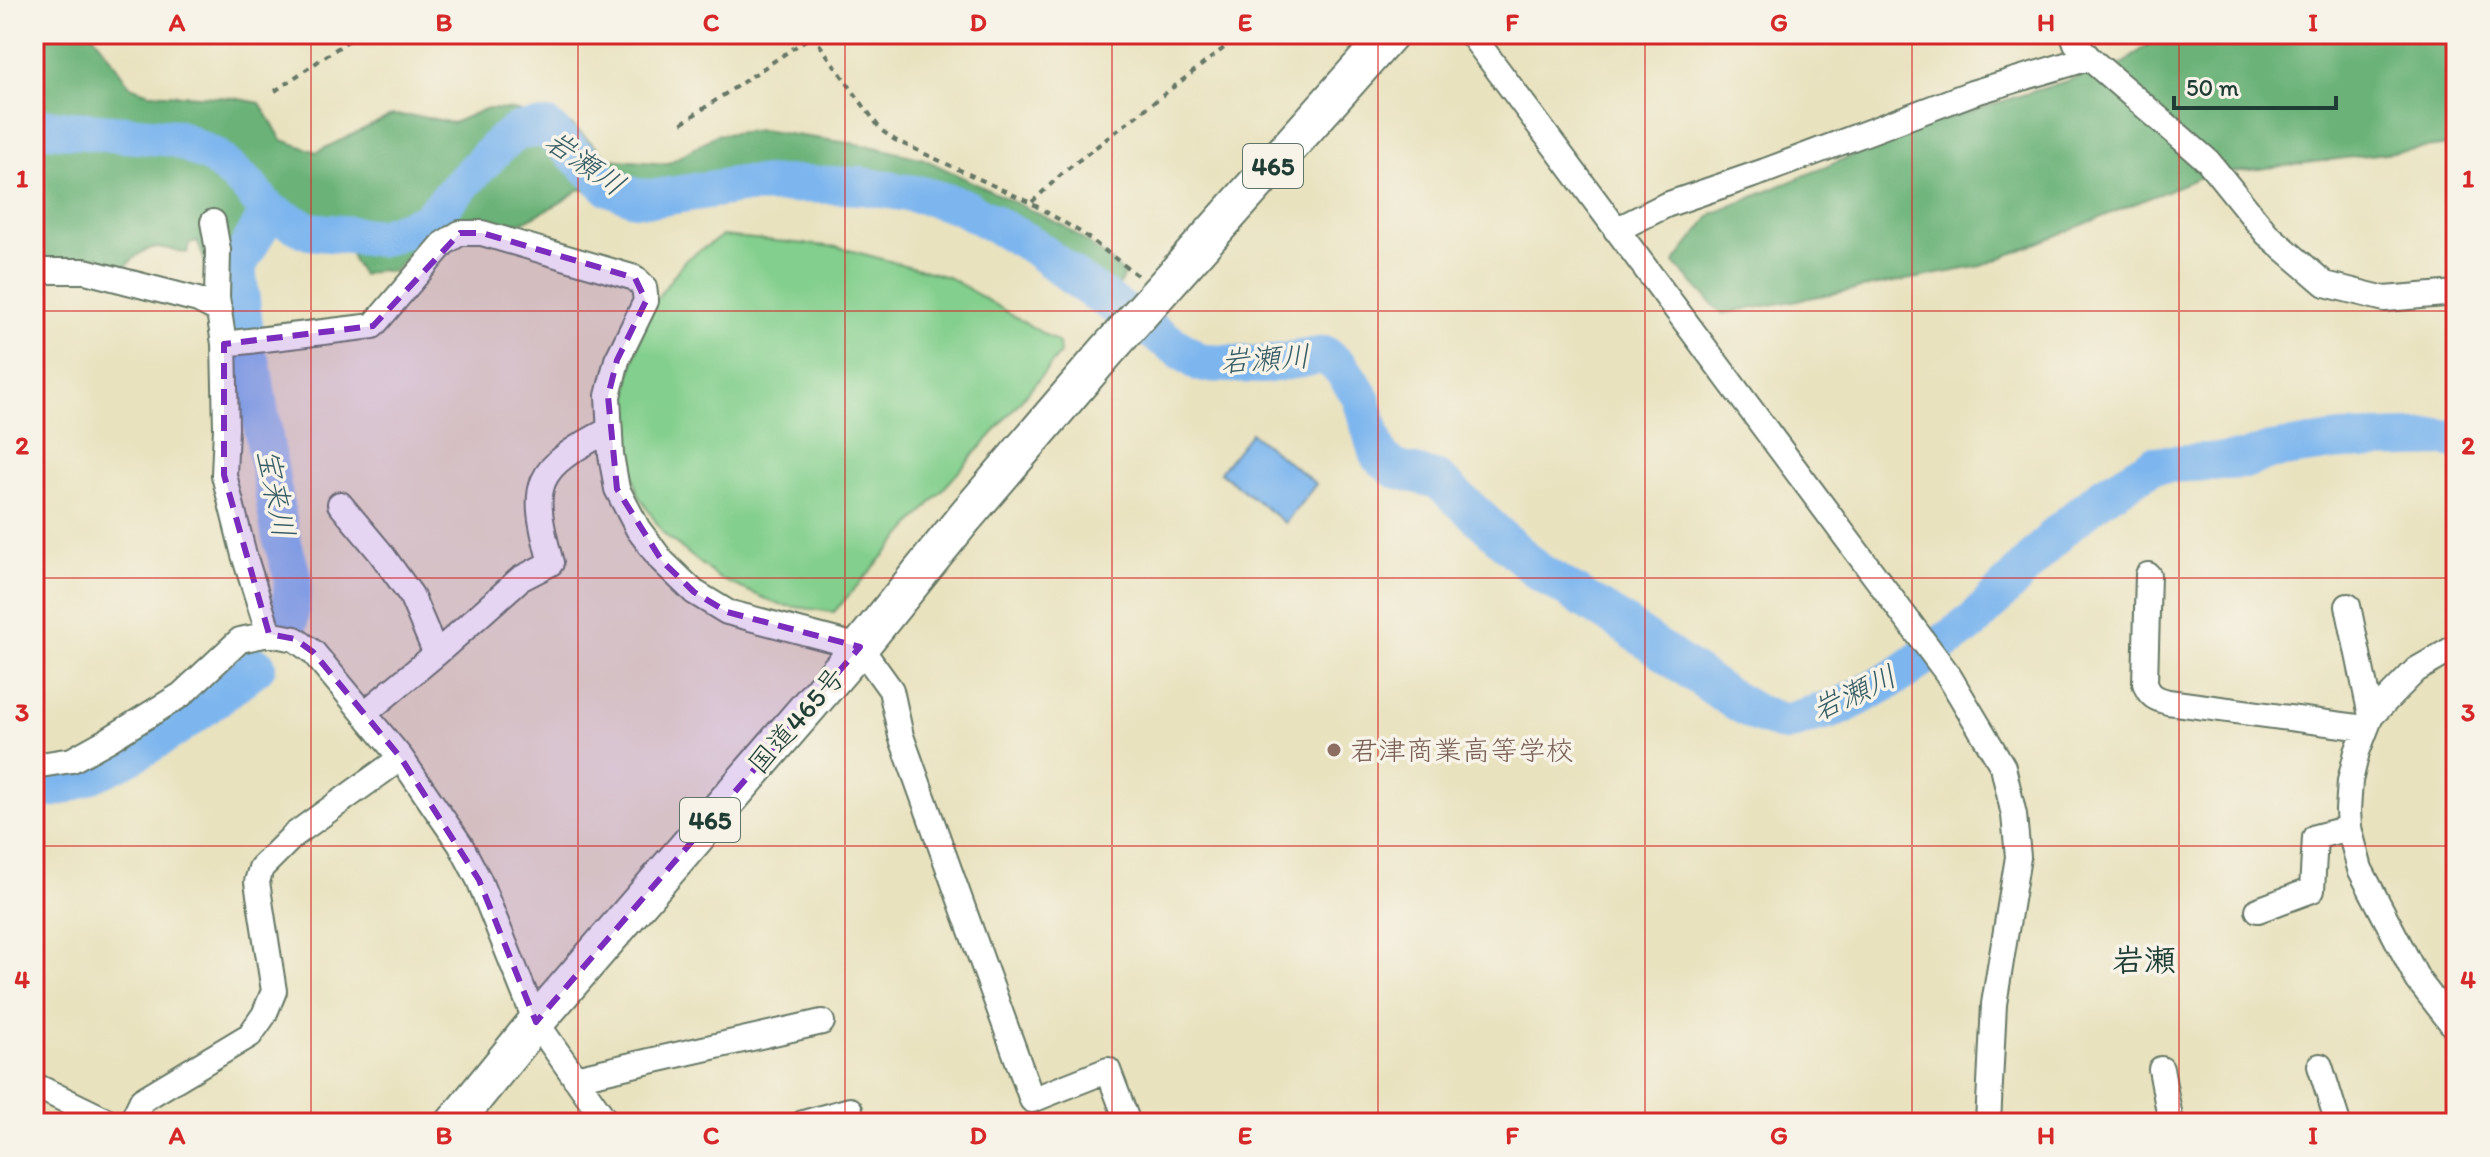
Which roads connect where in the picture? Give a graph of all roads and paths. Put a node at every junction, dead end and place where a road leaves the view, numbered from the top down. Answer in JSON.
{"nodes":[{"id":1,"x":358,"y":34,"type":"edge"},
{"id":2,"x":1242,"y":34,"type":"edge"},
{"id":3,"x":1390,"y":34,"type":"edge"},
{"id":4,"x":1471,"y":34,"type":"edge"},
{"id":5,"x":2073,"y":34,"type":"edge"},
{"id":6,"x":814,"y":35,"type":"edge"},
{"id":7,"x":2089,"y":58,"type":"junction"},
{"id":8,"x":275,"y":91,"type":"dead end"},
{"id":9,"x":682,"y":123,"type":"dead end"},
{"id":10,"x":1031,"y":203,"type":"junction"},
{"id":11,"x":213,"y":222,"type":"dead end"},
{"id":12,"x":1616,"y":230,"type":"junction"},
{"id":13,"x":34,"y":271,"type":"edge"},
{"id":14,"x":2456,"y":293,"type":"edge"},
{"id":15,"x":1157,"y":295,"type":"junction"},
{"id":16,"x":220,"y":311,"type":"junction"},
{"id":17,"x":230,"y":344,"type":"junction"},
{"id":18,"x":609,"y":430,"type":"junction"},
{"id":19,"x":340,"y":504,"type":"dead end"},
{"id":20,"x":2148,"y":575,"type":"dead end"},
{"id":21,"x":2348,"y":606,"type":"dead end"},
{"id":22,"x":269,"y":634,"type":"junction"},
{"id":23,"x":860,"y":647,"type":"junction"},
{"id":24,"x":2456,"y":647,"type":"edge"},
{"id":25,"x":436,"y":654,"type":"junction"},
{"id":26,"x":364,"y":714,"type":"junction"},
{"id":27,"x":2368,"y":722,"type":"junction"},
{"id":28,"x":401,"y":758,"type":"junction"},
{"id":29,"x":34,"y":766,"type":"edge"},
{"id":30,"x":2349,"y":828,"type":"junction"},
{"id":31,"x":2258,"y":910,"type":"dead end"},
{"id":32,"x":536,"y":1022,"type":"junction"},
{"id":33,"x":822,"y":1022,"type":"dead end"},
{"id":34,"x":2456,"y":1029,"type":"edge"},
{"id":35,"x":2320,"y":1066,"type":"dead end"},
{"id":36,"x":2161,"y":1069,"type":"dead end"},
{"id":37,"x":575,"y":1078,"type":"junction"},
{"id":38,"x":34,"y":1085,"type":"edge"},
{"id":39,"x":850,"y":1110,"type":"dead end"},
{"id":40,"x":112,"y":1123,"type":"edge"},
{"id":41,"x":131,"y":1123,"type":"edge"},
{"id":42,"x":454,"y":1123,"type":"edge"},
{"id":43,"x":607,"y":1123,"type":"edge"},
{"id":44,"x":803,"y":1123,"type":"edge"},
{"id":45,"x":1128,"y":1123,"type":"edge"},
{"id":46,"x":1988,"y":1123,"type":"edge"},
{"id":47,"x":2171,"y":1123,"type":"edge"},
{"id":48,"x":2338,"y":1123,"type":"edge"}],
"edges":[{"from":1,"to":8,"type":"path"},
{"from":2,"to":10,"type":"path"},
{"from":3,"to":15,"type":"highway","number":"465"},
{"from":4,"to":12,"type":"street"},
{"from":5,"to":7,"type":"street"},
{"from":6,"to":9,"type":"path"},
{"from":6,"to":10,"type":"path"},
{"from":7,"to":12,"type":"street"},
{"from":7,"to":14,"type":"street"},
{"from":10,"to":15,"type":"path"},
{"from":11,"to":16,"type":"street"},
{"from":12,"to":46,"type":"street"},
{"from":13,"to":16,"type":"street"},
{"from":15,"to":23,"type":"highway","name":"国道465号","number":"465"},
{"from":16,"to":17,"type":"street"},
{"from":17,"to":18,"type":"street"},
{"from":17,"to":22,"type":"street"},
{"from":18,"to":23,"type":"street"},
{"from":18,"to":25,"type":"street"},
{"from":19,"to":25,"type":"street"},
{"from":20,"to":27,"type":"street"},
{"from":21,"to":27,"type":"street"},
{"from":22,"to":26,"type":"street"},
{"from":22,"to":29,"type":"street"},
{"from":23,"to":32,"type":"highway","name":"国道465号","number":"465"},
{"from":23,"to":45,"type":"street"},
{"from":24,"to":27,"type":"street"},
{"from":25,"to":26,"type":"street"},
{"from":26,"to":28,"type":"street"},
{"from":27,"to":30,"type":"street"},
{"from":28,"to":32,"type":"street"},
{"from":28,"to":41,"type":"street"},
{"from":30,"to":31,"type":"street"},
{"from":30,"to":34,"type":"street"},
{"from":32,"to":37,"type":"street"},
{"from":32,"to":42,"type":"highway","name":"国道465号","number":"465"},
{"from":33,"to":37,"type":"street"},
{"from":35,"to":48,"type":"street"},
{"from":36,"to":47,"type":"street"},
{"from":37,"to":43,"type":"street"},
{"from":38,"to":40,"type":"street"},
{"from":39,"to":44,"type":"street"}]}
